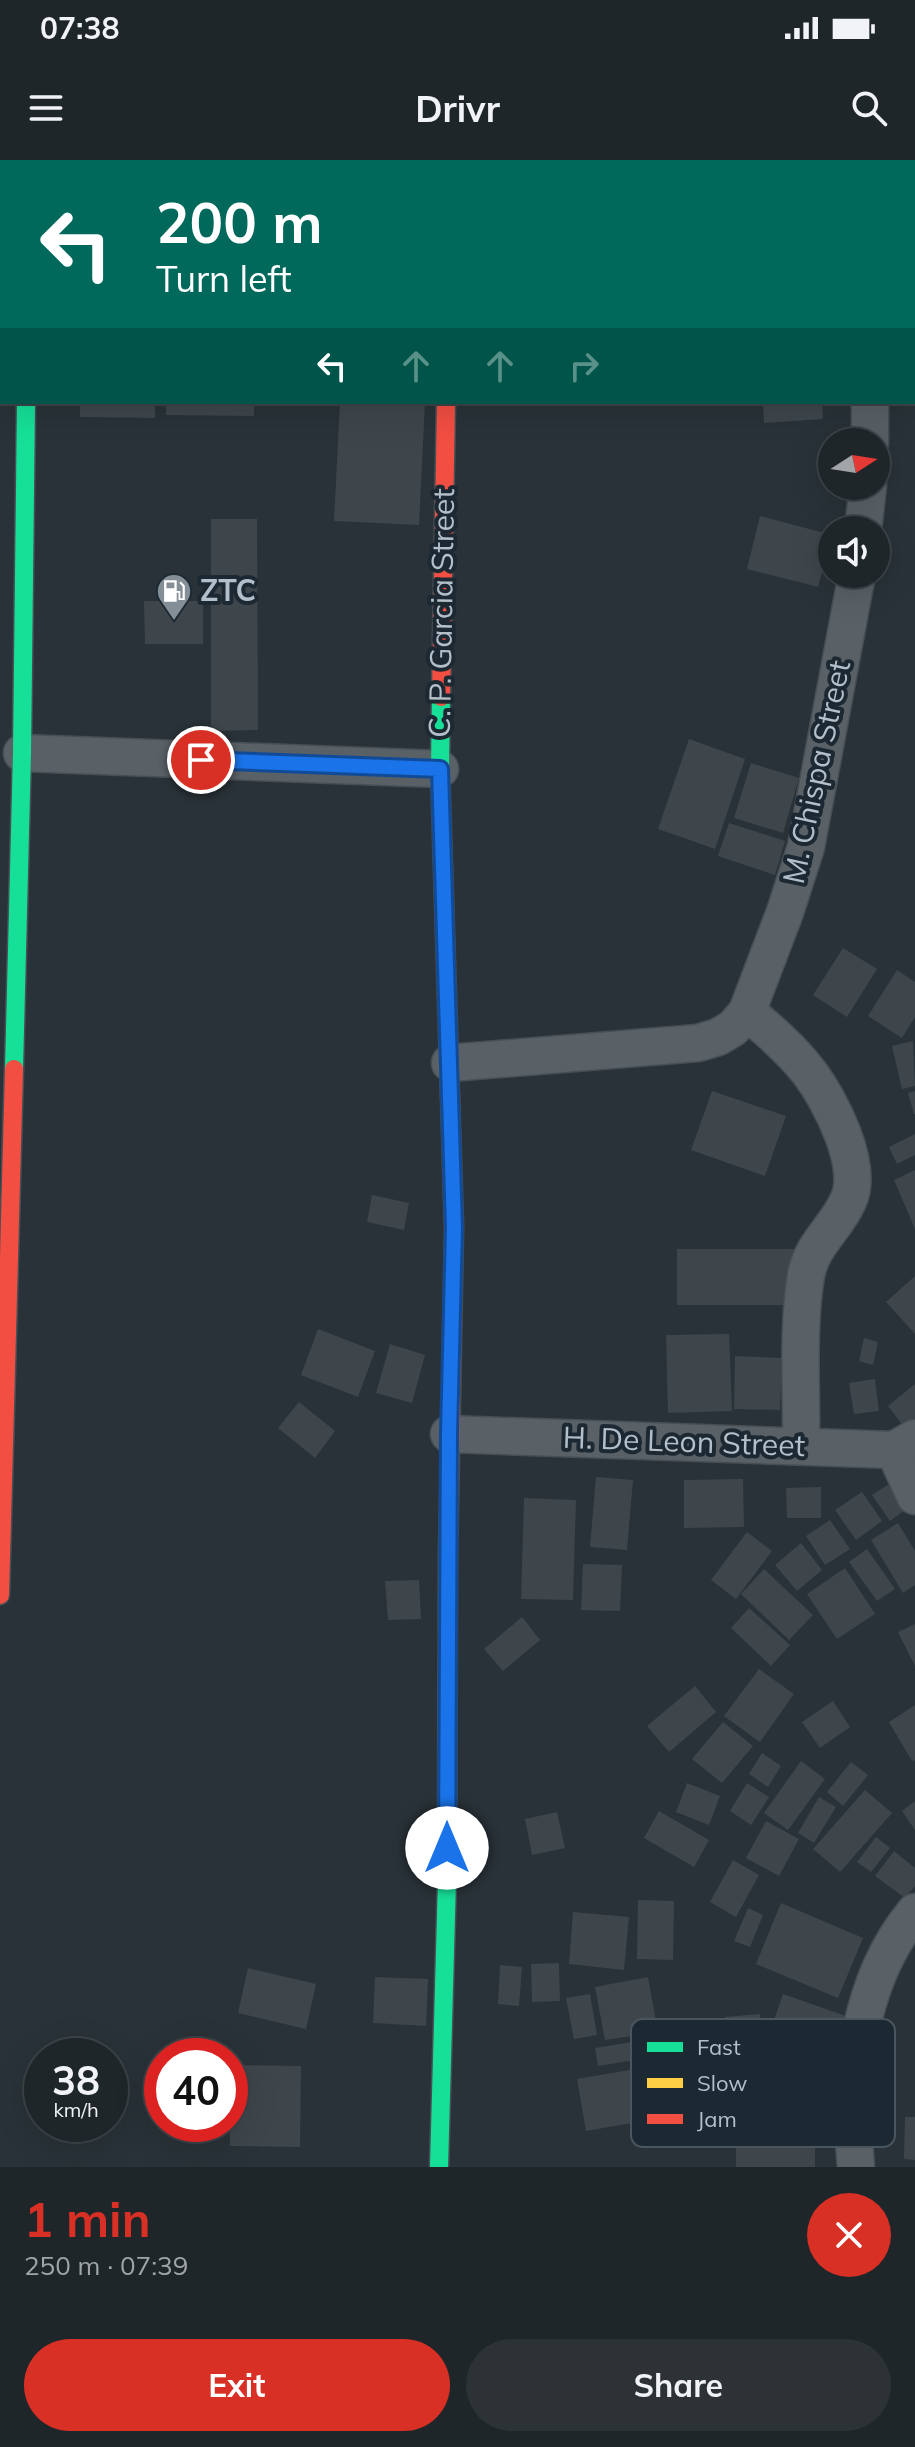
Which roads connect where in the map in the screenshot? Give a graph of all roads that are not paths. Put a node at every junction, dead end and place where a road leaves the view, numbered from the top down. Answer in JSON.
{"nodes":[{"id":1,"x":26,"y":404,"type":"edge"},
{"id":2,"x":446,"y":404,"type":"edge"},
{"id":3,"x":870,"y":404,"type":"edge"},
{"id":4,"x":870,"y":428,"type":"edge"},
{"id":5,"x":854,"y":588,"type":"edge"},
{"id":6,"x":22,"y":753,"type":"junction"},
{"id":7,"x":440,"y":769,"type":"junction"},
{"id":8,"x":10,"y":850,"type":"edge"},
{"id":9,"x":747,"y":1012,"type":"junction"},
{"id":10,"x":450,"y":1063,"type":"junction"},
{"id":11,"x":449,"y":1434,"type":"junction"},
{"id":12,"x":904,"y":1444,"type":"edge"},
{"id":13,"x":801,"y":1446,"type":"junction"},
{"id":14,"x":915,"y":1496,"type":"edge"},
{"id":15,"x":0,"y":1595,"type":"edge"},
{"id":16,"x":915,"y":1912,"type":"edge"},
{"id":17,"x":865,"y":2019,"type":"edge"},
{"id":18,"x":854,"y":2147,"type":"edge"},
{"id":19,"x":439,"y":2167,"type":"edge"},
{"id":20,"x":856,"y":2167,"type":"edge"}],
"edges":[{"from":1,"to":6,"type":"street"},
{"from":2,"to":7,"type":"street","name":"C. P. Garcia Street"},
{"from":3,"to":4,"type":"street"},
{"from":5,"to":9,"type":"street","name":"M. Chispa Street"},
{"from":6,"to":7,"type":"street"},
{"from":6,"to":8,"type":"street"},
{"from":7,"to":10,"type":"street","name":"C. P. Garcia Street"},
{"from":8,"to":15,"type":"street"},
{"from":9,"to":10,"type":"street"},
{"from":9,"to":13,"type":"street"},
{"from":10,"to":11,"type":"street","name":"C. P. Garcia Street"},
{"from":11,"to":13,"type":"street","name":"H. De Leon Street"},
{"from":11,"to":19,"type":"street","name":"C. P. Garcia Street"},
{"from":12,"to":13,"type":"street","name":"H. De Leon Street"},
{"from":12,"to":14,"type":"street"},
{"from":16,"to":17,"type":"street"},
{"from":18,"to":20,"type":"street"}]}
